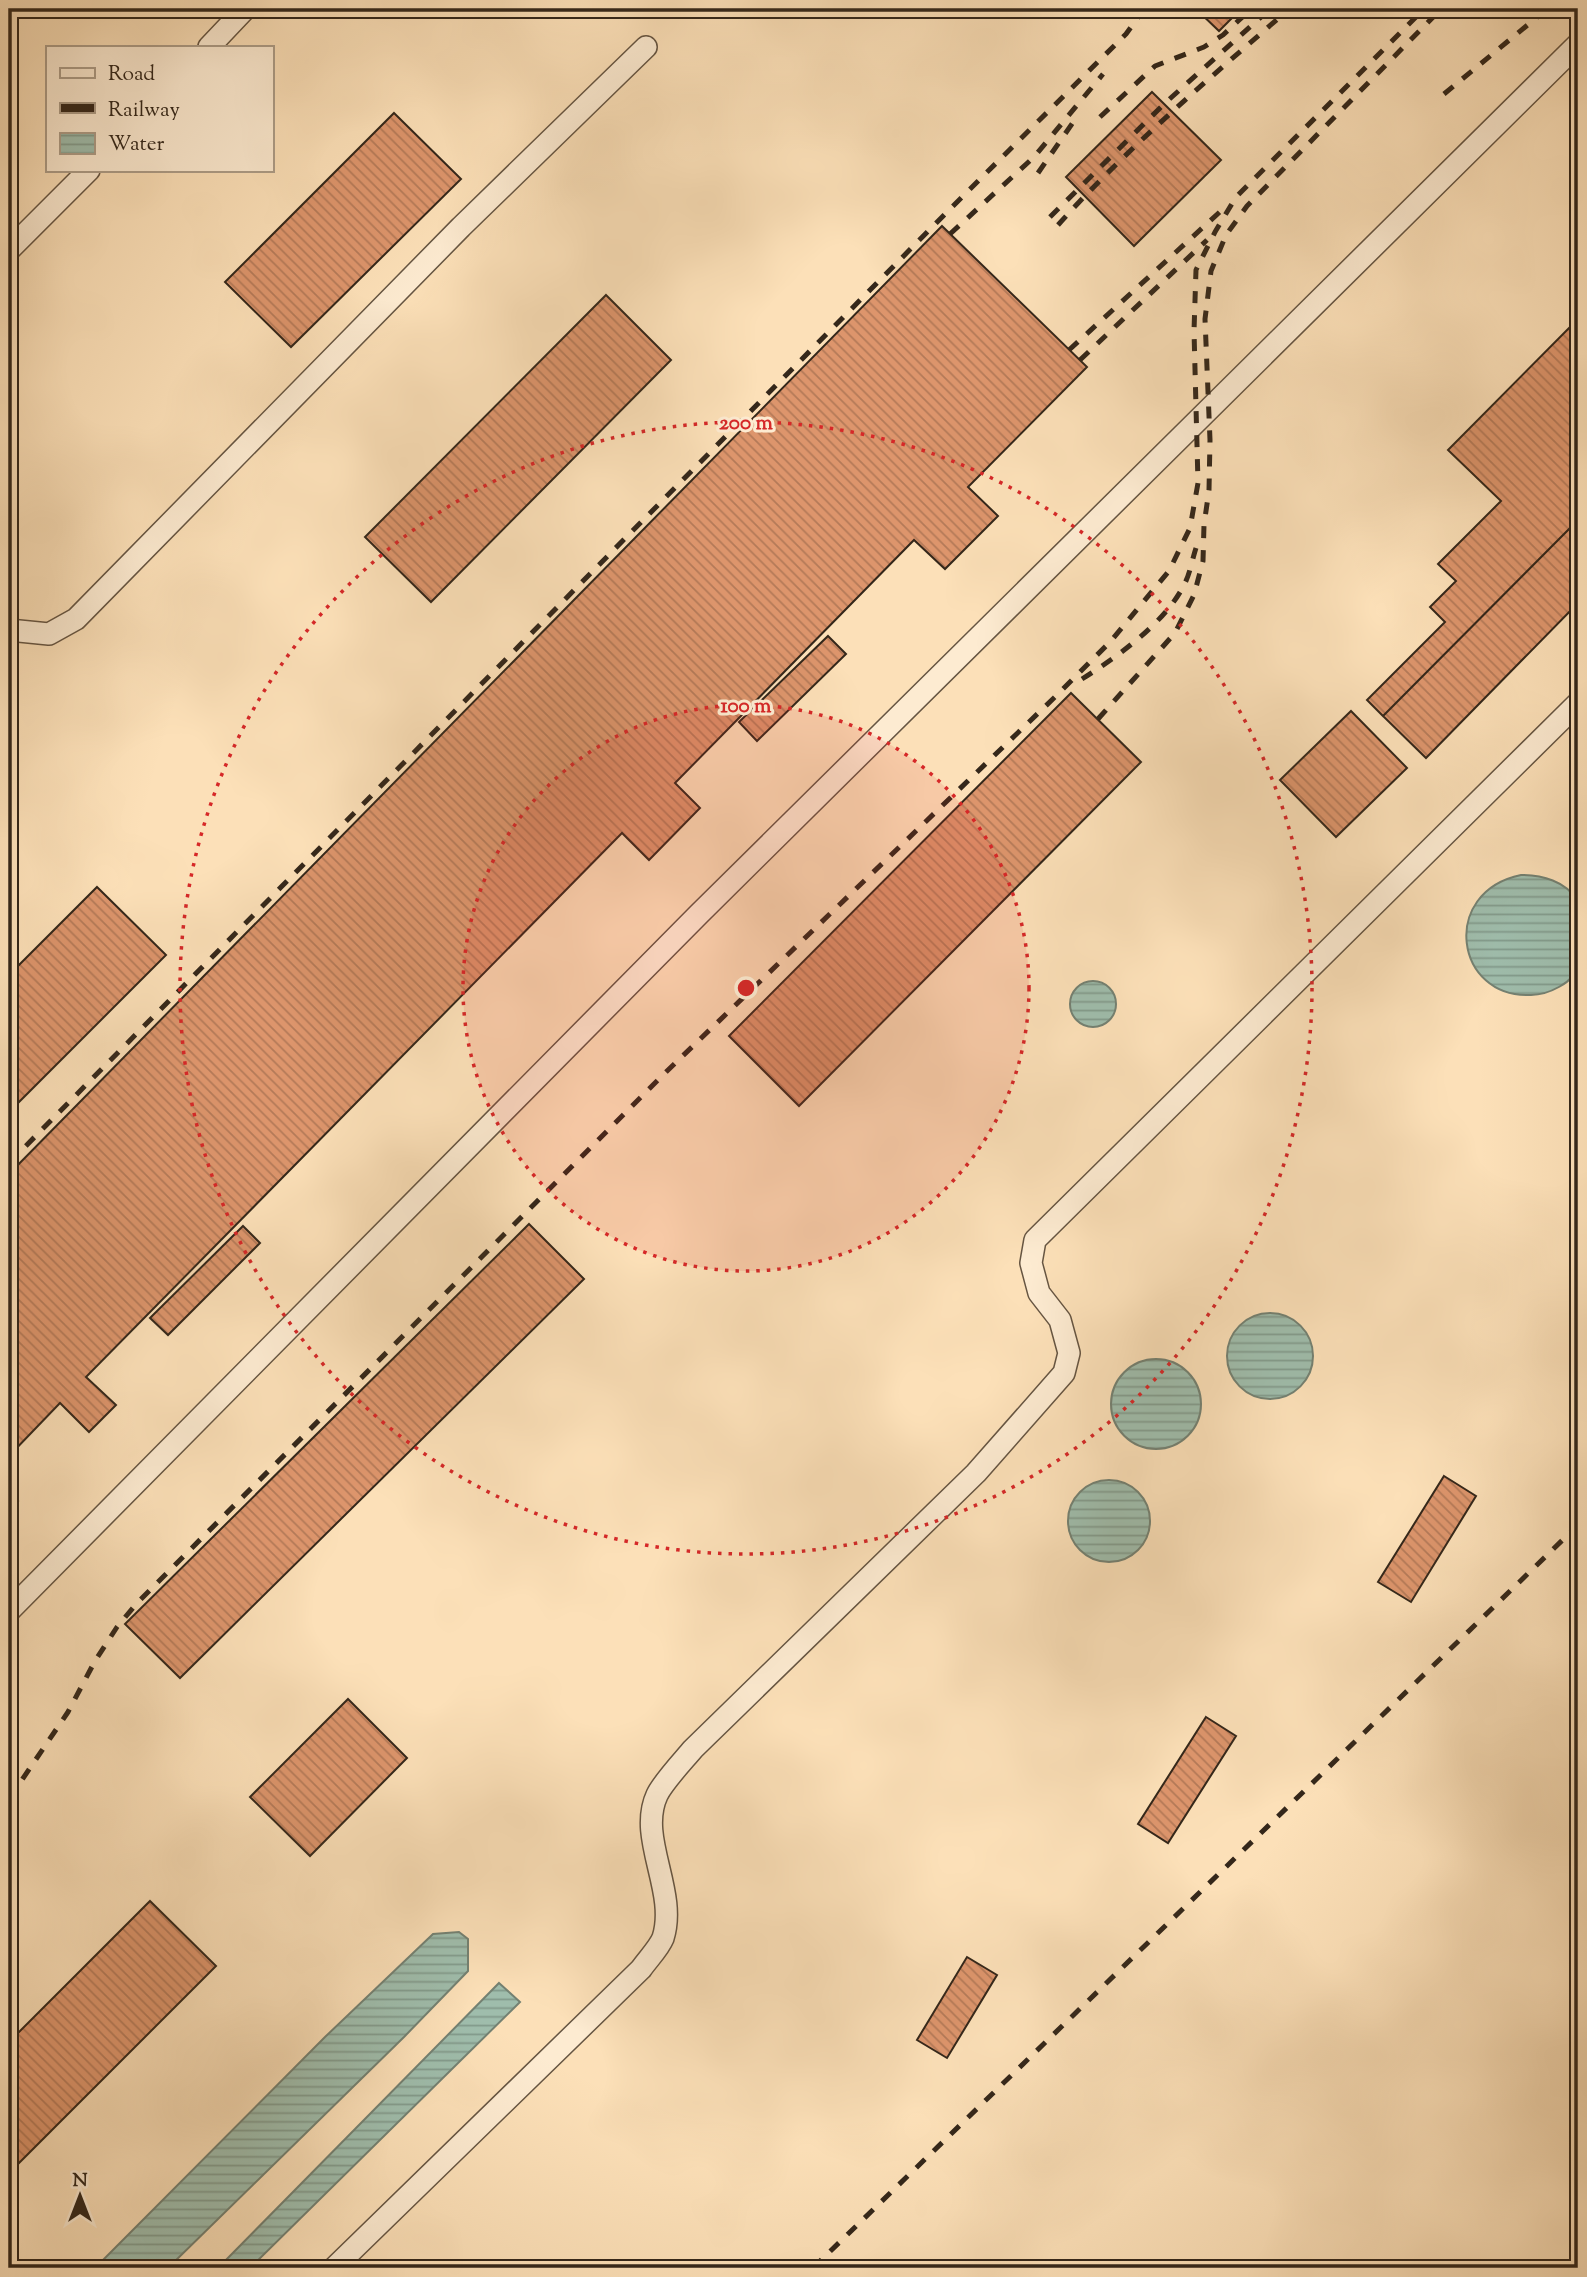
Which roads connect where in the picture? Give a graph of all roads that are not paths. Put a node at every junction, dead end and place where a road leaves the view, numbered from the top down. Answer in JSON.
{"nodes":[{"id":1,"x":246,"y":9,"type":"edge"},
{"id":2,"x":1578,"y":44,"type":"edge"},
{"id":3,"x":210,"y":46,"type":"edge"},
{"id":4,"x":646,"y":47,"type":"dead end"},
{"id":5,"x":87,"y":172,"type":"edge"},
{"id":6,"x":9,"y":250,"type":"edge"},
{"id":7,"x":9,"y":630,"type":"edge"},
{"id":8,"x":1578,"y":703,"type":"edge"},
{"id":9,"x":9,"y":1611,"type":"edge"},
{"id":10,"x":334,"y":2268,"type":"edge"}],
"edges":[{"from":1,"to":3,"type":"lane"},
{"from":2,"to":9,"type":"lane"},
{"from":4,"to":7,"type":"lane"},
{"from":5,"to":6,"type":"lane"},
{"from":8,"to":10,"type":"lane"}]}
